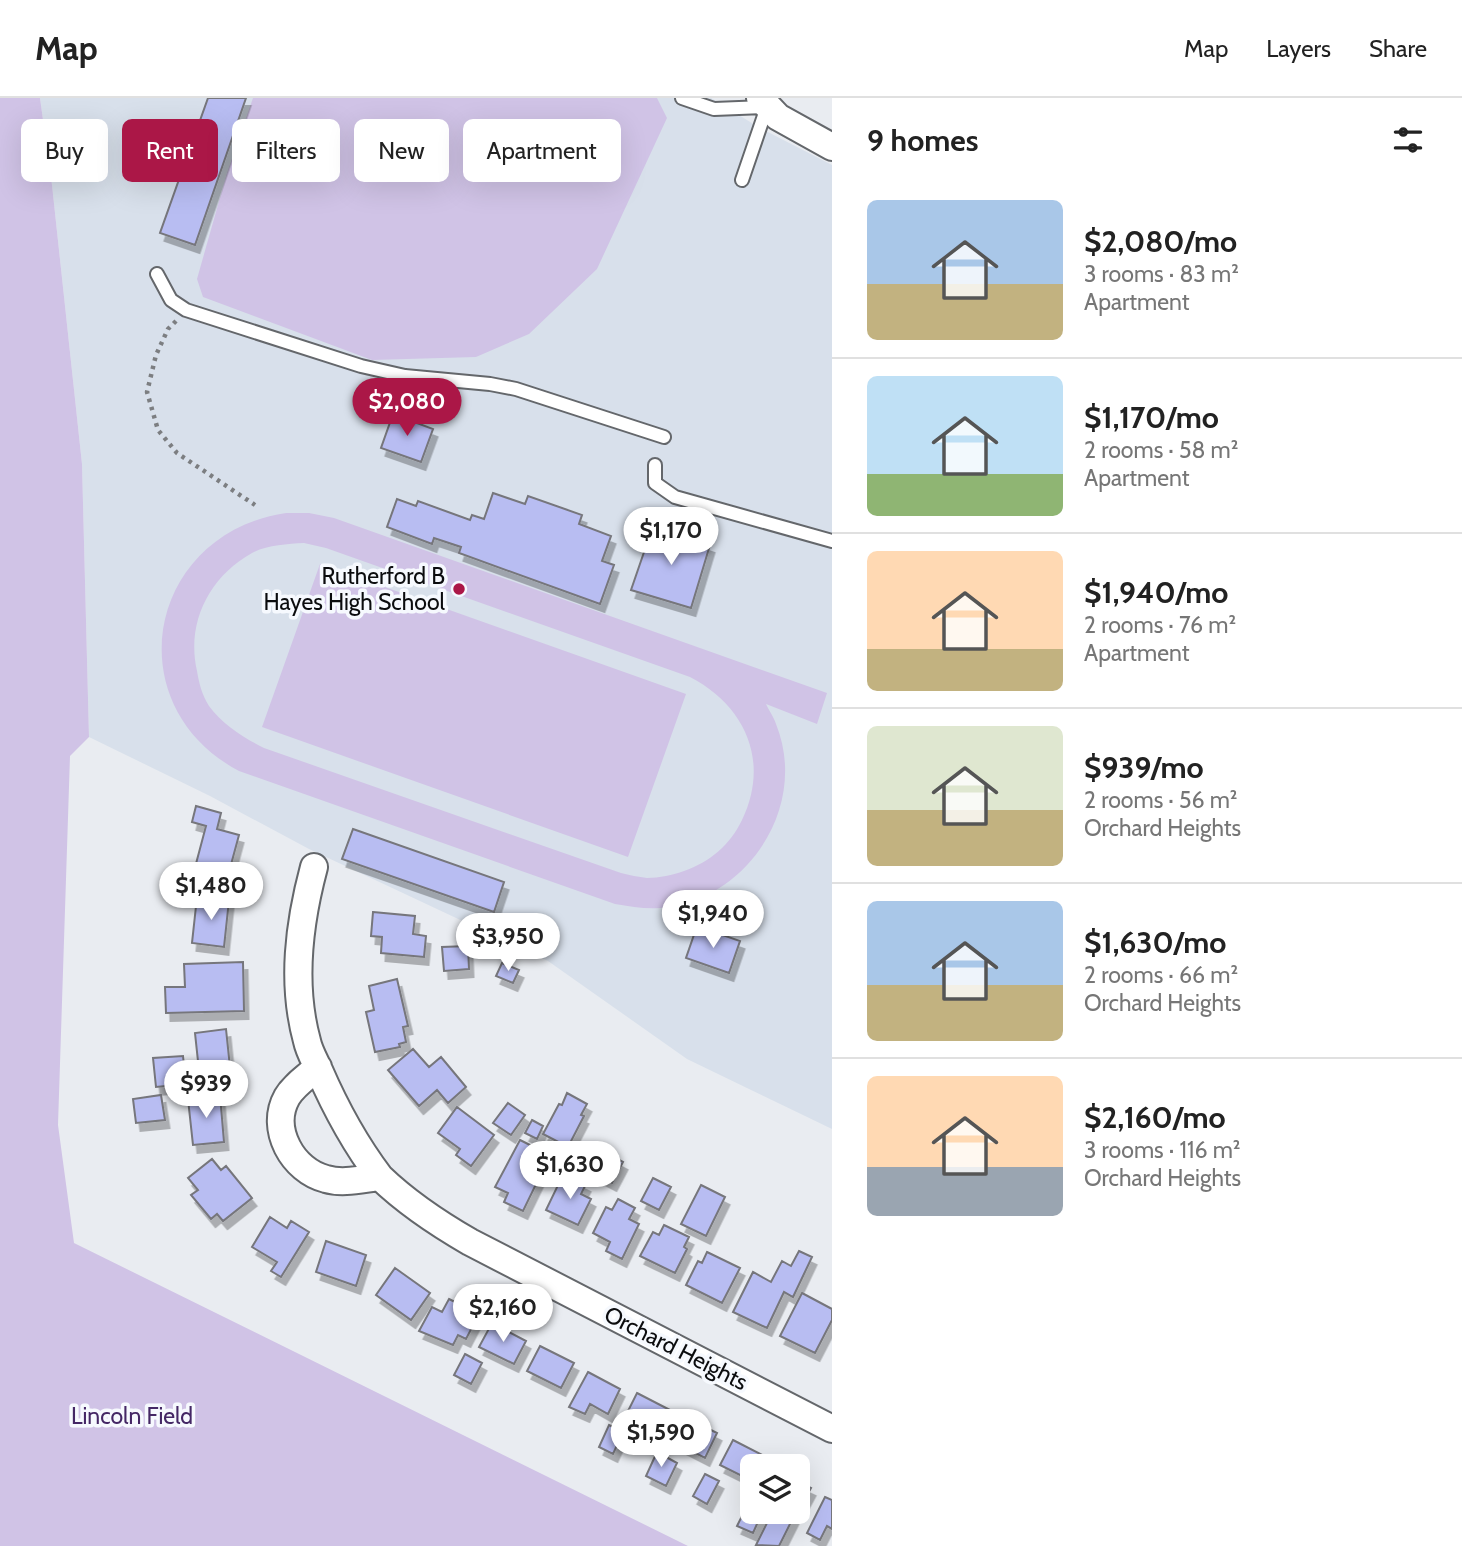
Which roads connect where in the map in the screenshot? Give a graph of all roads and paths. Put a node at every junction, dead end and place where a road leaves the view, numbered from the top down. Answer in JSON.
{"nodes":[{"id":1,"x":682,"y":98,"type":"edge"},
{"id":2,"x":763,"y":103,"type":"edge"},
{"id":3,"x":832,"y":147,"type":"edge"},
{"id":4,"x":742,"y":180,"type":"dead end"},
{"id":5,"x":157,"y":274,"type":"dead end"},
{"id":6,"x":186,"y":310,"type":"junction"},
{"id":7,"x":664,"y":437,"type":"dead end"},
{"id":8,"x":655,"y":464,"type":"dead end"},
{"id":9,"x":255,"y":505,"type":"dead end"},
{"id":10,"x":832,"y":541,"type":"edge"},
{"id":11,"x":314,"y":867,"type":"dead end"},
{"id":12,"x":318,"y":1067,"type":"junction"},
{"id":13,"x":380,"y":1177,"type":"junction"},
{"id":14,"x":832,"y":1429,"type":"edge"}],
"edges":[{"from":1,"to":2,"type":"lane"},
{"from":2,"to":3,"type":"street"},
{"from":2,"to":4,"type":"lane"},
{"from":5,"to":6,"type":"lane"},
{"from":6,"to":7,"type":"lane"},
{"from":6,"to":9,"type":"path"},
{"from":8,"to":10,"type":"lane"},
{"from":11,"to":12,"type":"street","name":"Orchard Heights"},
{"from":12,"to":13,"type":"street","name":"Orchard Heights"},
{"from":12,"to":13,"type":"street"},
{"from":13,"to":14,"type":"street","name":"Orchard Heights"}]}
